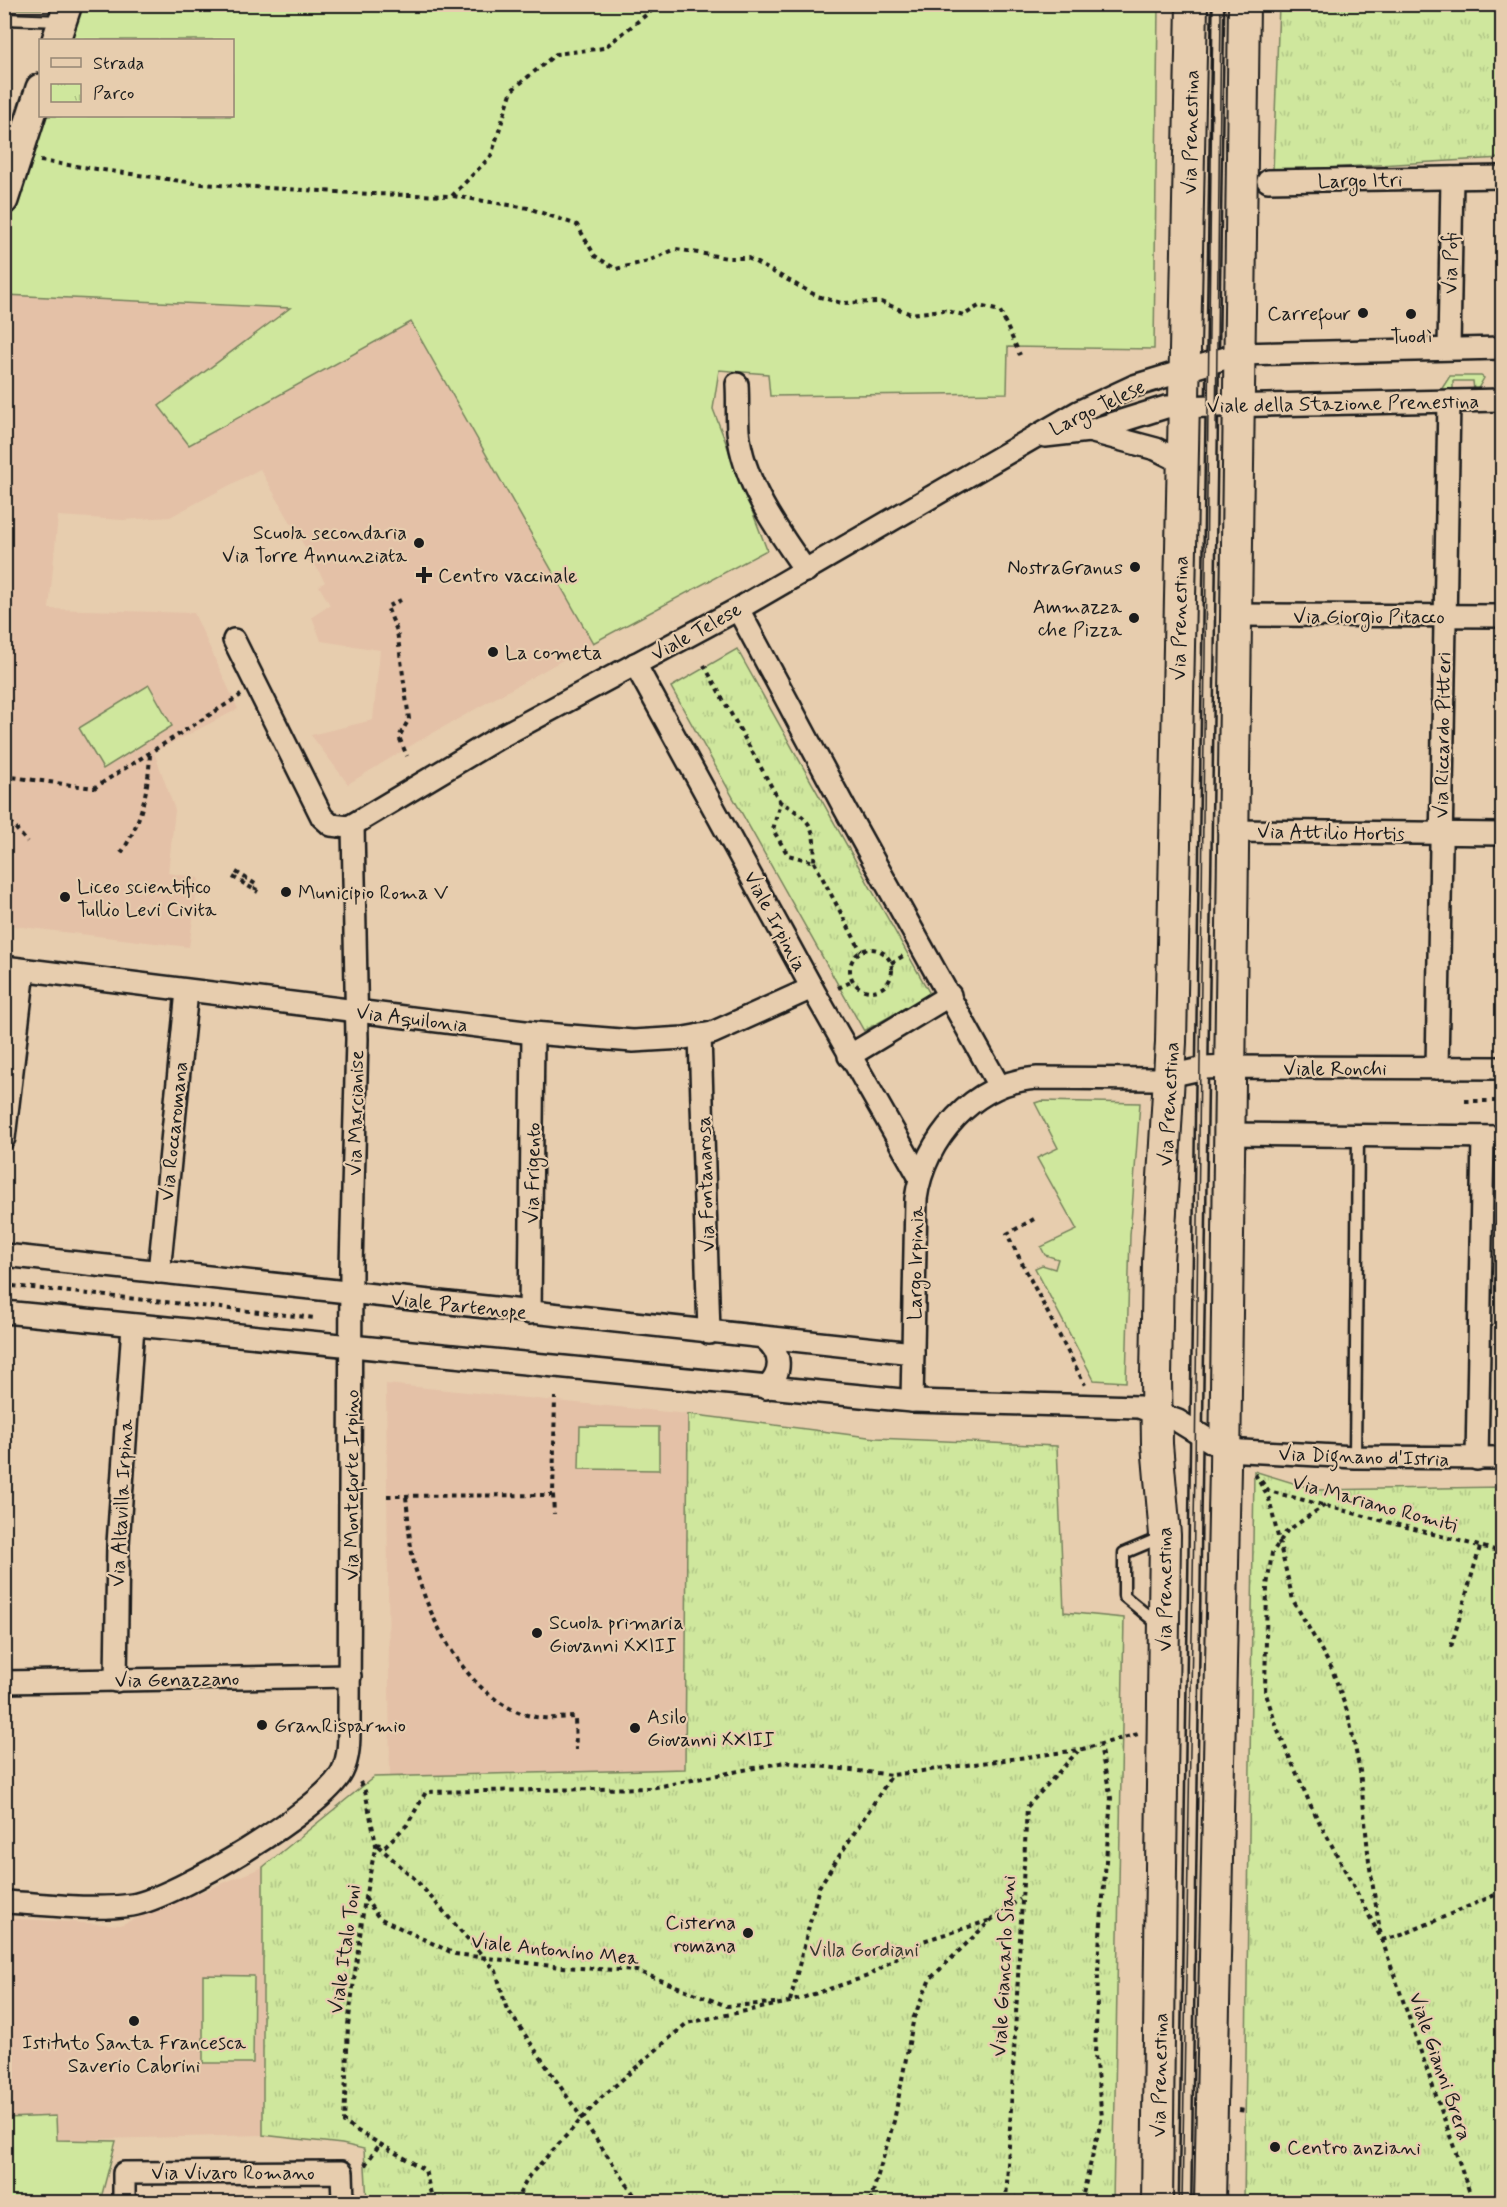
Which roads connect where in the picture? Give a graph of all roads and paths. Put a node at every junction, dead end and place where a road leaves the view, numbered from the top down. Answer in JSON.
{"nodes":[{"id":1,"x":660,"y":4,"type":"edge"},
{"id":2,"x":1192,"y":4,"type":"edge"},
{"id":3,"x":1218,"y":4,"type":"edge"},
{"id":4,"x":1244,"y":4,"type":"edge"},
{"id":5,"x":4,"y":19,"type":"edge"},
{"id":6,"x":62,"y":22,"type":"edge"},
{"id":7,"x":39,"y":91,"type":"edge"},
{"id":8,"x":18,"y":158,"type":"junction"},
{"id":9,"x":1503,"y":177,"type":"edge"},
{"id":10,"x":1452,"y":178,"type":"junction"},
{"id":11,"x":1268,"y":181,"type":"dead end"},
{"id":12,"x":452,"y":196,"type":"junction"},
{"id":13,"x":4,"y":200,"type":"edge"},
{"id":14,"x":1449,"y":348,"type":"junction"},
{"id":15,"x":1503,"y":348,"type":"edge"},
{"id":16,"x":1020,"y":355,"type":"dead end"},
{"id":17,"x":1226,"y":357,"type":"junction"},
{"id":18,"x":1185,"y":372,"type":"junction"},
{"id":19,"x":737,"y":384,"type":"dead end"},
{"id":20,"x":1503,"y":400,"type":"edge"},
{"id":21,"x":1449,"y":401,"type":"junction"},
{"id":22,"x":1211,"y":405,"type":"junction"},
{"id":23,"x":1089,"y":431,"type":"junction"},
{"id":24,"x":1038,"y":436,"type":"junction"},
{"id":25,"x":1182,"y":462,"type":"junction"},
{"id":26,"x":806,"y":571,"type":"junction"},
{"id":27,"x":401,"y":600,"type":"dead end"},
{"id":28,"x":738,"y":609,"type":"junction"},
{"id":29,"x":1236,"y":615,"type":"junction"},
{"id":30,"x":1503,"y":616,"type":"edge"},
{"id":31,"x":1444,"y":617,"type":"junction"},
{"id":32,"x":234,"y":640,"type":"dead end"},
{"id":33,"x":635,"y":664,"type":"junction"},
{"id":34,"x":704,"y":665,"type":"dead end"},
{"id":35,"x":257,"y":686,"type":"junction"},
{"id":36,"x":150,"y":751,"type":"junction"},
{"id":37,"x":407,"y":756,"type":"dead end"},
{"id":38,"x":4,"y":776,"type":"edge"},
{"id":39,"x":780,"y":802,"type":"junction"},
{"id":40,"x":4,"y":814,"type":"edge"},
{"id":41,"x":353,"y":825,"type":"junction"},
{"id":42,"x":1232,"y":831,"type":"junction"},
{"id":43,"x":1440,"y":833,"type":"junction"},
{"id":44,"x":1503,"y":834,"type":"edge"},
{"id":45,"x":27,"y":842,"type":"dead end"},
{"id":46,"x":121,"y":854,"type":"dead end"},
{"id":47,"x":814,"y":862,"type":"junction"},
{"id":48,"x":236,"y":872,"type":"dead end"},
{"id":49,"x":233,"y":877,"type":"dead end"},
{"id":50,"x":861,"y":951,"type":"junction"},
{"id":51,"x":909,"y":952,"type":"dead end"},
{"id":52,"x":891,"y":963,"type":"junction"},
{"id":53,"x":14,"y":969,"type":"edge"},
{"id":54,"x":853,"y":981,"type":"junction"},
{"id":55,"x":812,"y":988,"type":"junction"},
{"id":56,"x":838,"y":988,"type":"dead end"},
{"id":57,"x":187,"y":991,"type":"junction"},
{"id":58,"x":950,"y":994,"type":"junction"},
{"id":59,"x":356,"y":1011,"type":"junction"},
{"id":60,"x":533,"y":1033,"type":"junction"},
{"id":61,"x":700,"y":1035,"type":"junction"},
{"id":62,"x":849,"y":1056,"type":"junction"},
{"id":63,"x":1215,"y":1068,"type":"junction"},
{"id":64,"x":1437,"y":1068,"type":"junction"},
{"id":65,"x":1503,"y":1068,"type":"edge"},
{"id":66,"x":1170,"y":1077,"type":"junction"},
{"id":67,"x":999,"y":1086,"type":"junction"},
{"id":68,"x":1465,"y":1101,"type":"dead end"},
{"id":69,"x":1503,"y":1101,"type":"edge"},
{"id":70,"x":1228,"y":1134,"type":"junction"},
{"id":71,"x":1358,"y":1135,"type":"junction"},
{"id":72,"x":1493,"y":1137,"type":"edge"},
{"id":73,"x":4,"y":1138,"type":"edge"},
{"id":74,"x":919,"y":1176,"type":"junction"},
{"id":75,"x":1034,"y":1219,"type":"dead end"},
{"id":76,"x":4,"y":1255,"type":"edge"},
{"id":77,"x":159,"y":1272,"type":"junction"},
{"id":78,"x":4,"y":1285,"type":"edge"},
{"id":79,"x":109,"y":1290,"type":"dead end"},
{"id":80,"x":352,"y":1294,"type":"junction"},
{"id":81,"x":109,"y":1296,"type":"junction"},
{"id":82,"x":108,"y":1307,"type":"dead end"},
{"id":83,"x":316,"y":1307,"type":"dead end"},
{"id":84,"x":4,"y":1312,"type":"edge"},
{"id":85,"x":530,"y":1312,"type":"junction"},
{"id":86,"x":315,"y":1318,"type":"junction"},
{"id":87,"x":314,"y":1324,"type":"dead end"},
{"id":88,"x":133,"y":1326,"type":"junction"},
{"id":89,"x":709,"y":1333,"type":"junction"},
{"id":90,"x":765,"y":1339,"type":"junction"},
{"id":91,"x":352,"y":1345,"type":"junction"},
{"id":92,"x":913,"y":1353,"type":"junction"},
{"id":93,"x":1085,"y":1385,"type":"dead end"},
{"id":94,"x":766,"y":1388,"type":"junction"},
{"id":95,"x":555,"y":1397,"type":"dead end"},
{"id":96,"x":912,"y":1401,"type":"junction"},
{"id":97,"x":1156,"y":1411,"type":"junction"},
{"id":98,"x":1197,"y":1433,"type":"junction"},
{"id":99,"x":1225,"y":1450,"type":"junction"},
{"id":100,"x":1355,"y":1457,"type":"junction"},
{"id":101,"x":1503,"y":1458,"type":"edge"},
{"id":102,"x":1477,"y":1459,"type":"junction"},
{"id":103,"x":1250,"y":1467,"type":"dead end"},
{"id":104,"x":1255,"y":1474,"type":"junction"},
{"id":105,"x":553,"y":1495,"type":"junction"},
{"id":106,"x":387,"y":1496,"type":"dead end"},
{"id":107,"x":406,"y":1497,"type":"junction"},
{"id":108,"x":1325,"y":1505,"type":"junction"},
{"id":109,"x":554,"y":1514,"type":"dead end"},
{"id":110,"x":1164,"y":1535,"type":"junction"},
{"id":111,"x":1277,"y":1542,"type":"junction"},
{"id":112,"x":1480,"y":1546,"type":"junction"},
{"id":113,"x":1503,"y":1552,"type":"edge"},
{"id":114,"x":1164,"y":1630,"type":"junction"},
{"id":115,"x":1451,"y":1647,"type":"dead end"},
{"id":116,"x":350,"y":1676,"type":"junction"},
{"id":117,"x":116,"y":1681,"type":"junction"},
{"id":118,"x":4,"y":1682,"type":"edge"},
{"id":119,"x":1138,"y":1734,"type":"dead end"},
{"id":120,"x":1100,"y":1746,"type":"junction"},
{"id":121,"x":576,"y":1750,"type":"dead end"},
{"id":122,"x":1079,"y":1750,"type":"junction"},
{"id":123,"x":892,"y":1775,"type":"junction"},
{"id":124,"x":360,"y":1782,"type":"dead end"},
{"id":125,"x":376,"y":1844,"type":"junction"},
{"id":126,"x":1503,"y":1892,"type":"edge"},
{"id":127,"x":365,"y":1898,"type":"junction"},
{"id":128,"x":1021,"y":1898,"type":"junction"},
{"id":129,"x":4,"y":1902,"type":"edge"},
{"id":130,"x":991,"y":1920,"type":"junction"},
{"id":131,"x":1382,"y":1940,"type":"junction"},
{"id":132,"x":484,"y":1957,"type":"junction"},
{"id":133,"x":790,"y":2002,"type":"junction"},
{"id":134,"x":1239,"y":2110,"type":"dead end"},
{"id":135,"x":1246,"y":2110,"type":"dead end"},
{"id":136,"x":582,"y":2119,"type":"junction"},
{"id":137,"x":380,"y":2144,"type":"junction"},
{"id":138,"x":365,"y":2165,"type":"dead end"},
{"id":139,"x":1503,"y":2196,"type":"edge"},
{"id":140,"x":124,"y":2202,"type":"edge"},
{"id":141,"x":343,"y":2202,"type":"edge"},
{"id":142,"x":433,"y":2202,"type":"edge"},
{"id":143,"x":514,"y":2202,"type":"edge"},
{"id":144,"x":639,"y":2202,"type":"edge"},
{"id":145,"x":870,"y":2202,"type":"edge"},
{"id":146,"x":1006,"y":2202,"type":"edge"},
{"id":147,"x":1081,"y":2202,"type":"edge"},
{"id":148,"x":1157,"y":2202,"type":"edge"},
{"id":149,"x":1185,"y":2202,"type":"edge"},
{"id":150,"x":1210,"y":2202,"type":"edge"},
{"id":151,"x":1473,"y":2202,"type":"edge"},
{"id":152,"x":1500,"y":2202,"type":"edge"}],
"edges":[{"from":1,"to":12,"type":"path"},
{"from":2,"to":18,"type":"main road","name":"Via Prenestina"},
{"from":3,"to":17,"type":"lane"},
{"from":4,"to":17,"type":"main road","name":"Via Prenestina"},
{"from":5,"to":6,"type":"lane"},
{"from":7,"to":8,"type":"street"},
{"from":8,"to":12,"type":"path"},
{"from":8,"to":13,"type":"street"},
{"from":9,"to":10,"type":"street","name":"Largo Itri"},
{"from":10,"to":11,"type":"street","name":"Largo Itri"},
{"from":10,"to":14,"type":"street","name":"Via Pofi"},
{"from":12,"to":16,"type":"path"},
{"from":14,"to":15,"type":"street"},
{"from":14,"to":17,"type":"street"},
{"from":17,"to":18,"type":"street","name":"Largo Telese"},
{"from":17,"to":22,"type":"main road","name":"Via Prenestina"},
{"from":18,"to":22,"type":"main road","name":"Via Prenestina"},
{"from":18,"to":24,"type":"street","name":"Largo Telese"},
{"from":19,"to":26,"type":"street"},
{"from":20,"to":21,"type":"street","name":"Viale della Stazione Prenestina"},
{"from":21,"to":22,"type":"street","name":"Viale della Stazione Prenestina"},
{"from":21,"to":31,"type":"street","name":"Via Riccardo Pitteri"},
{"from":22,"to":23,"type":"street","name":"Largo Telese"},
{"from":22,"to":25,"type":"main road","name":"Via Prenestina"},
{"from":22,"to":29,"type":"main road","name":"Via Prenestina"},
{"from":22,"to":63,"type":"lane"},
{"from":23,"to":24,"type":"street","name":"Largo Telese"},
{"from":23,"to":25,"type":"street","name":"Largo Telese"},
{"from":24,"to":26,"type":"street","name":"Viale Telese"},
{"from":25,"to":66,"type":"main road","name":"Via Prenestina"},
{"from":26,"to":28,"type":"street","name":"Viale Telese"},
{"from":27,"to":37,"type":"path"},
{"from":28,"to":33,"type":"street","name":"Viale Telese"},
{"from":28,"to":58,"type":"street"},
{"from":29,"to":31,"type":"street","name":"Via Giorgio Pitacco"},
{"from":29,"to":42,"type":"main road","name":"Via Prenestina"},
{"from":30,"to":31,"type":"street","name":"Via Giorgio Pitacco"},
{"from":31,"to":43,"type":"street","name":"Via Riccardo Pitteri"},
{"from":32,"to":35,"type":"street"},
{"from":33,"to":41,"type":"street","name":"Viale Telese"},
{"from":33,"to":55,"type":"street","name":"Viale Irpinia"},
{"from":34,"to":39,"type":"path"},
{"from":35,"to":36,"type":"path"},
{"from":35,"to":41,"type":"street"},
{"from":36,"to":38,"type":"path"},
{"from":36,"to":46,"type":"path"},
{"from":39,"to":47,"type":"path"},
{"from":39,"to":47,"type":"path"},
{"from":40,"to":45,"type":"path"},
{"from":41,"to":59,"type":"street","name":"Via Marcianise"},
{"from":42,"to":43,"type":"street","name":"Via Attilio Hortis"},
{"from":42,"to":63,"type":"main road","name":"Via Prenestina"},
{"from":43,"to":44,"type":"street","name":"Via Attilio Hortis"},
{"from":43,"to":64,"type":"street","name":"Via Riccardo Pitteri"},
{"from":47,"to":50,"type":"path"},
{"from":48,"to":49,"type":"path"},
{"from":50,"to":52,"type":"path"},
{"from":50,"to":54,"type":"path"},
{"from":51,"to":52,"type":"path"},
{"from":52,"to":54,"type":"path"},
{"from":53,"to":57,"type":"street","name":"Via Aquilonia"},
{"from":53,"to":73,"type":"street"},
{"from":54,"to":56,"type":"path"},
{"from":55,"to":61,"type":"street","name":"Via Aquilonia"},
{"from":55,"to":62,"type":"street","name":"Viale Irpinia"},
{"from":57,"to":59,"type":"street","name":"Via Aquilonia"},
{"from":57,"to":77,"type":"street","name":"Via Roccaromana"},
{"from":58,"to":62,"type":"street"},
{"from":58,"to":67,"type":"street"},
{"from":59,"to":60,"type":"street","name":"Via Aquilonia"},
{"from":59,"to":80,"type":"street","name":"Via Marcianise"},
{"from":60,"to":61,"type":"street","name":"Via Aquilonia"},
{"from":60,"to":85,"type":"street","name":"Via Frigento"},
{"from":61,"to":89,"type":"street","name":"Via Fontanarosa"},
{"from":62,"to":74,"type":"street","name":"Viale Irpinia"},
{"from":63,"to":64,"type":"street","name":"Viale Ronchi"},
{"from":63,"to":66,"type":"street","name":"Viale Ronchi"},
{"from":63,"to":70,"type":"main road","name":"Via Prenestina"},
{"from":63,"to":98,"type":"lane"},
{"from":64,"to":65,"type":"street","name":"Viale Ronchi"},
{"from":66,"to":67,"type":"street","name":"Largo Irpinia"},
{"from":66,"to":97,"type":"main road","name":"Via Prenestina"},
{"from":67,"to":74,"type":"street","name":"Largo Irpinia"},
{"from":68,"to":69,"type":"path"},
{"from":70,"to":71,"type":"street"},
{"from":70,"to":99,"type":"main road","name":"Via Prenestina"},
{"from":71,"to":72,"type":"street"},
{"from":71,"to":100,"type":"lane"},
{"from":72,"to":102,"type":"street"},
{"from":74,"to":92,"type":"street","name":"Largo Irpinia"},
{"from":75,"to":93,"type":"path"},
{"from":76,"to":77,"type":"street","name":"Viale Partenope"},
{"from":77,"to":80,"type":"street","name":"Viale Partenope"},
{"from":78,"to":81,"type":"path"},
{"from":79,"to":81,"type":"path"},
{"from":80,"to":85,"type":"street","name":"Viale Partenope"},
{"from":80,"to":91,"type":"street","name":"Via Monteforte Irpino"},
{"from":81,"to":82,"type":"path"},
{"from":81,"to":86,"type":"path"},
{"from":83,"to":86,"type":"path"},
{"from":84,"to":88,"type":"street"},
{"from":85,"to":89,"type":"street","name":"Viale Partenope"},
{"from":86,"to":87,"type":"path"},
{"from":88,"to":91,"type":"street"},
{"from":88,"to":117,"type":"street","name":"Via Altavilla Irpina"},
{"from":89,"to":90,"type":"street","name":"Viale Partenope"},
{"from":90,"to":92,"type":"street","name":"Viale Partenope"},
{"from":90,"to":94,"type":"street"},
{"from":91,"to":94,"type":"street"},
{"from":91,"to":116,"type":"street","name":"Via Monteforte Irpino"},
{"from":92,"to":96,"type":"street","name":"Largo Irpinia"},
{"from":94,"to":96,"type":"street"},
{"from":95,"to":105,"type":"path"},
{"from":96,"to":97,"type":"street"},
{"from":97,"to":98,"type":"street"},
{"from":97,"to":110,"type":"main road","name":"Via Prenestina"},
{"from":98,"to":99,"type":"street"},
{"from":98,"to":149,"type":"lane"},
{"from":99,"to":100,"type":"street","name":"Via Dignano d'Istria"},
{"from":99,"to":150,"type":"main road","name":"Via Prenestina"},
{"from":100,"to":102,"type":"street","name":"Via Dignano d'Istria"},
{"from":101,"to":102,"type":"street","name":"Via Dignano d'Istria"},
{"from":103,"to":104,"type":"path","name":"Via Mariano Romiti"},
{"from":104,"to":108,"type":"path","name":"Via Mariano Romiti"},
{"from":104,"to":111,"type":"path"},
{"from":105,"to":107,"type":"path"},
{"from":105,"to":109,"type":"path"},
{"from":106,"to":107,"type":"path"},
{"from":107,"to":121,"type":"path"},
{"from":108,"to":111,"type":"path"},
{"from":108,"to":112,"type":"path","name":"Via Mariano Romiti"},
{"from":110,"to":114,"type":"main road","name":"Via Prenestina"},
{"from":110,"to":114,"type":"lane"},
{"from":111,"to":131,"type":"path"},
{"from":111,"to":131,"type":"path"},
{"from":112,"to":113,"type":"path","name":"Via Mariano Romiti"},
{"from":112,"to":115,"type":"path"},
{"from":114,"to":148,"type":"main road","name":"Via Prenestina"},
{"from":116,"to":117,"type":"street","name":"Via Genazzano"},
{"from":116,"to":129,"type":"street","name":"Via Monteforte Irpino"},
{"from":117,"to":118,"type":"street","name":"Via Genazzano"},
{"from":119,"to":120,"type":"path"},
{"from":120,"to":122,"type":"path"},
{"from":120,"to":147,"type":"path"},
{"from":122,"to":123,"type":"path"},
{"from":122,"to":128,"type":"path","name":"Viale Giancarlo Siani"},
{"from":123,"to":125,"type":"path"},
{"from":123,"to":133,"type":"path"},
{"from":124,"to":125,"type":"path","name":"Viale Italo Toni"},
{"from":125,"to":127,"type":"path","name":"Viale Italo Toni"},
{"from":125,"to":132,"type":"path"},
{"from":126,"to":131,"type":"path"},
{"from":127,"to":132,"type":"path","name":"Viale Antonino Mea"},
{"from":127,"to":137,"type":"path","name":"Viale Italo Toni"},
{"from":128,"to":130,"type":"path"},
{"from":128,"to":146,"type":"path","name":"Viale Giancarlo Siani"},
{"from":130,"to":133,"type":"path"},
{"from":130,"to":145,"type":"path"},
{"from":131,"to":151,"type":"path","name":"Viale Gianni Brera"},
{"from":132,"to":133,"type":"path","name":"Viale Antonino Mea"},
{"from":132,"to":136,"type":"path"},
{"from":133,"to":136,"type":"path"},
{"from":134,"to":135,"type":"path"},
{"from":136,"to":143,"type":"path"},
{"from":136,"to":144,"type":"path"},
{"from":137,"to":138,"type":"path"},
{"from":137,"to":142,"type":"path"},
{"from":139,"to":152,"type":"path"},
{"from":140,"to":141,"type":"street","name":"Via Vivaro Romano"}]}
